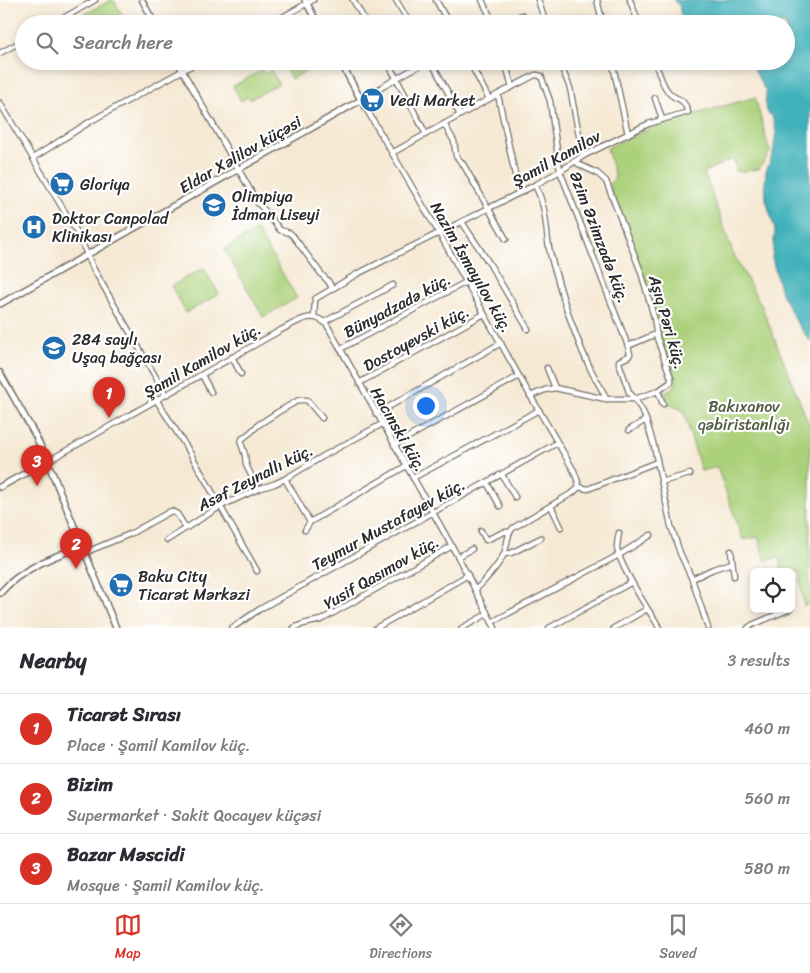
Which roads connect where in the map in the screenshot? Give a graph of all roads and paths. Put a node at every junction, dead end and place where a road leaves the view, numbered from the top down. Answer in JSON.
{"nodes":[{"id":1,"x":96,"y":0,"type":"edge"},
{"id":2,"x":142,"y":0,"type":"edge"},
{"id":3,"x":313,"y":0,"type":"edge"},
{"id":4,"x":353,"y":0,"type":"edge"},
{"id":5,"x":396,"y":0,"type":"edge"},
{"id":6,"x":436,"y":0,"type":"edge"},
{"id":7,"x":482,"y":0,"type":"edge"},
{"id":8,"x":538,"y":0,"type":"edge"},
{"id":9,"x":597,"y":0,"type":"edge"},
{"id":10,"x":630,"y":0,"type":"edge"},
{"id":11,"x":306,"y":2,"type":"edge"},
{"id":12,"x":69,"y":15,"type":"edge"},
{"id":13,"x":150,"y":15,"type":"edge"},
{"id":14,"x":285,"y":15,"type":"edge"},
{"id":15,"x":313,"y":15,"type":"edge"},
{"id":16,"x":362,"y":15,"type":"edge"},
{"id":17,"x":405,"y":15,"type":"edge"},
{"id":18,"x":444,"y":15,"type":"edge"},
{"id":19,"x":490,"y":15,"type":"edge"},
{"id":20,"x":543,"y":15,"type":"edge"},
{"id":21,"x":601,"y":15,"type":"edge"},
{"id":22,"x":636,"y":15,"type":"edge"},
{"id":23,"x":15,"y":45,"type":"edge"},
{"id":24,"x":0,"y":53,"type":"edge"},
{"id":25,"x":345,"y":70,"type":"edge"},
{"id":26,"x":392,"y":70,"type":"edge"},
{"id":27,"x":413,"y":70,"type":"edge"},
{"id":28,"x":435,"y":70,"type":"edge"},
{"id":29,"x":474,"y":70,"type":"edge"},
{"id":30,"x":507,"y":70,"type":"edge"},
{"id":31,"x":563,"y":70,"type":"edge"},
{"id":32,"x":614,"y":70,"type":"edge"},
{"id":33,"x":658,"y":70,"type":"edge"},
{"id":34,"x":182,"y":71,"type":"joint"},
{"id":35,"x":397,"y":78,"type":"junction"},
{"id":36,"x":512,"y":87,"type":"junction"},
{"id":37,"x":498,"y":95,"type":"junction"},
{"id":38,"x":655,"y":98,"type":"dead end"},
{"id":39,"x":489,"y":99,"type":"junction"},
{"id":40,"x":361,"y":100,"type":"junction"},
{"id":41,"x":0,"y":103,"type":"edge"},
{"id":42,"x":460,"y":115,"type":"junction"},
{"id":43,"x":662,"y":119,"type":"junction"},
{"id":44,"x":444,"y":124,"type":"junction"},
{"id":45,"x":426,"y":134,"type":"junction"},
{"id":46,"x":628,"y":134,"type":"junction"},
{"id":47,"x":392,"y":153,"type":"junction"},
{"id":48,"x":583,"y":156,"type":"junction"},
{"id":49,"x":33,"y":158,"type":"junction"},
{"id":50,"x":575,"y":161,"type":"junction"},
{"id":51,"x":239,"y":170,"type":"junction"},
{"id":52,"x":560,"y":171,"type":"junction"},
{"id":53,"x":535,"y":185,"type":"junction"},
{"id":54,"x":519,"y":193,"type":"junction"},
{"id":55,"x":487,"y":208,"type":"junction"},
{"id":56,"x":462,"y":222,"type":"junction"},
{"id":57,"x":439,"y":233,"type":"junction"},
{"id":58,"x":506,"y":239,"type":"dead end"},
{"id":59,"x":87,"y":255,"type":"junction"},
{"id":60,"x":466,"y":282,"type":"junction"},
{"id":61,"x":393,"y":285,"type":"dead end"},
{"id":62,"x":332,"y":288,"type":"junction"},
{"id":63,"x":0,"y":304,"type":"edge"},
{"id":64,"x":484,"y":314,"type":"junction"},
{"id":65,"x":314,"y":317,"type":"junction"},
{"id":66,"x":324,"y":322,"type":"junction"},
{"id":67,"x":528,"y":329,"type":"dead end"},
{"id":68,"x":656,"y":334,"type":"junction"},
{"id":69,"x":501,"y":344,"type":"junction"},
{"id":70,"x":628,"y":346,"type":"junction"},
{"id":71,"x":340,"y":350,"type":"junction"},
{"id":72,"x":232,"y":357,"type":"junction"},
{"id":73,"x":547,"y":368,"type":"dead end"},
{"id":74,"x":0,"y":373,"type":"edge"},
{"id":75,"x":241,"y":374,"type":"dead end"},
{"id":76,"x":202,"y":375,"type":"junction"},
{"id":77,"x":519,"y":376,"type":"junction"},
{"id":78,"x":359,"y":383,"type":"junction"},
{"id":79,"x":555,"y":388,"type":"junction"},
{"id":80,"x":658,"y":391,"type":"junction"},
{"id":81,"x":211,"y":392,"type":"dead end"},
{"id":82,"x":166,"y":395,"type":"junction"},
{"id":83,"x":530,"y":396,"type":"junction"},
{"id":84,"x":606,"y":399,"type":"junction"},
{"id":85,"x":634,"y":399,"type":"junction"},
{"id":86,"x":157,"y":401,"type":"junction"},
{"id":87,"x":663,"y":404,"type":"dead end"},
{"id":88,"x":539,"y":410,"type":"junction"},
{"id":89,"x":376,"y":414,"type":"junction"},
{"id":90,"x":322,"y":418,"type":"dead end"},
{"id":91,"x":646,"y":420,"type":"junction"},
{"id":92,"x":382,"y":424,"type":"junction"},
{"id":93,"x":629,"y":430,"type":"dead end"},
{"id":94,"x":558,"y":443,"type":"junction"},
{"id":95,"x":394,"y":445,"type":"junction"},
{"id":96,"x":48,"y":461,"type":"junction"},
{"id":97,"x":657,"y":462,"type":"junction"},
{"id":98,"x":406,"y":466,"type":"junction"},
{"id":99,"x":690,"y":474,"type":"dead end"},
{"id":100,"x":502,"y":475,"type":"junction"},
{"id":101,"x":413,"y":478,"type":"junction"},
{"id":102,"x":285,"y":479,"type":"junction"},
{"id":103,"x":661,"y":482,"type":"junction"},
{"id":104,"x":487,"y":483,"type":"junction"},
{"id":105,"x":0,"y":487,"type":"edge"},
{"id":106,"x":579,"y":487,"type":"junction"},
{"id":107,"x":258,"y":489,"type":"junction"},
{"id":108,"x":515,"y":496,"type":"dead end"},
{"id":109,"x":220,"y":506,"type":"junction"},
{"id":110,"x":500,"y":506,"type":"dead end"},
{"id":111,"x":551,"y":506,"type":"junction"},
{"id":112,"x":433,"y":513,"type":"junction"},
{"id":113,"x":310,"y":522,"type":"junction"},
{"id":114,"x":561,"y":527,"type":"dead end"},
{"id":115,"x":186,"y":528,"type":"junction"},
{"id":116,"x":305,"y":530,"type":"dead end"},
{"id":117,"x":481,"y":531,"type":"dead end"},
{"id":118,"x":510,"y":532,"type":"junction"},
{"id":119,"x":620,"y":533,"type":"dead end"},
{"id":120,"x":651,"y":535,"type":"dead end"},
{"id":121,"x":541,"y":538,"type":"dead end"},
{"id":122,"x":167,"y":540,"type":"dead end"},
{"id":123,"x":82,"y":546,"type":"junction"},
{"id":124,"x":452,"y":546,"type":"junction"},
{"id":125,"x":472,"y":550,"type":"dead end"},
{"id":126,"x":731,"y":551,"type":"dead end"},
{"id":127,"x":84,"y":553,"type":"junction"},
{"id":128,"x":504,"y":554,"type":"junction"},
{"id":129,"x":618,"y":555,"type":"junction"},
{"id":130,"x":458,"y":557,"type":"junction"},
{"id":131,"x":732,"y":563,"type":"junction"},
{"id":132,"x":257,"y":571,"type":"dead end"},
{"id":133,"x":468,"y":575,"type":"junction"},
{"id":134,"x":734,"y":576,"type":"dead end"},
{"id":135,"x":692,"y":579,"type":"junction"},
{"id":136,"x":632,"y":582,"type":"junction"},
{"id":137,"x":475,"y":590,"type":"junction"},
{"id":138,"x":0,"y":593,"type":"edge"},
{"id":139,"x":647,"y":609,"type":"junction"},
{"id":140,"x":781,"y":613,"type":"edge"},
{"id":141,"x":487,"y":614,"type":"junction"},
{"id":142,"x":492,"y":622,"type":"junction"},
{"id":143,"x":309,"y":626,"type":"edge"},
{"id":144,"x":116,"y":628,"type":"edge"},
{"id":145,"x":232,"y":628,"type":"edge"},
{"id":146,"x":294,"y":628,"type":"edge"},
{"id":147,"x":376,"y":628,"type":"edge"},
{"id":148,"x":462,"y":628,"type":"edge"},
{"id":149,"x":495,"y":628,"type":"edge"},
{"id":150,"x":549,"y":628,"type":"edge"},
{"id":151,"x":614,"y":628,"type":"edge"},
{"id":152,"x":659,"y":628,"type":"edge"},
{"id":153,"x":708,"y":628,"type":"edge"},
{"id":154,"x":748,"y":628,"type":"edge"}],
"edges":[{"from":1,"to":12,"type":"street"},
{"from":2,"to":13,"type":"street"},
{"from":3,"to":11,"type":"street"},
{"from":4,"to":16,"type":"street"},
{"from":5,"to":17,"type":"street"},
{"from":6,"to":18,"type":"street"},
{"from":7,"to":19,"type":"street"},
{"from":8,"to":20,"type":"street"},
{"from":9,"to":21,"type":"street"},
{"from":10,"to":22,"type":"street"},
{"from":11,"to":14,"type":"street"},
{"from":11,"to":15,"type":"street"},
{"from":23,"to":24,"type":"street"},
{"from":25,"to":40,"type":"street","name":"Nazim İsmayılov küç."},
{"from":26,"to":35,"type":"street"},
{"from":27,"to":35,"type":"street"},
{"from":28,"to":42,"type":"street"},
{"from":29,"to":39,"type":"street"},
{"from":30,"to":36,"type":"street"},
{"from":31,"to":48,"type":"street","name":"Əzim Əzimzadə küç."},
{"from":32,"to":46,"type":"street"},
{"from":33,"to":43,"type":"street","name":"Şamil Kamilov"},
{"from":34,"to":49,"type":"street"},
{"from":34,"to":51,"type":"street"},
{"from":35,"to":40,"type":"street"},
{"from":35,"to":45,"type":"street"},
{"from":36,"to":37,"type":"street"},
{"from":36,"to":52,"type":"street","name":"Əzim Əzimzadə küç."},
{"from":37,"to":39,"type":"street"},
{"from":37,"to":54,"type":"street"},
{"from":38,"to":43,"type":"street"},
{"from":39,"to":42,"type":"street"},
{"from":40,"to":47,"type":"street","name":"Nazim İsmayılov küç."},
{"from":40,"to":51,"type":"street","name":"Eldar Xəlilov küçəsi"},
{"from":41,"to":49,"type":"street"},
{"from":42,"to":44,"type":"street"},
{"from":43,"to":46,"type":"street","name":"Şamil Kamilov"},
{"from":44,"to":45,"type":"street"},
{"from":44,"to":55,"type":"street"},
{"from":45,"to":47,"type":"street"},
{"from":46,"to":48,"type":"street","name":"Şamil Kamilov"},
{"from":47,"to":57,"type":"street","name":"Nazim İsmayılov küç."},
{"from":48,"to":50,"type":"street","name":"Şamil Kamilov"},
{"from":49,"to":59,"type":"street"},
{"from":50,"to":52,"type":"street","name":"Şamil Kamilov"},
{"from":50,"to":68,"type":"street","name":"Aşıq Pəri küç."},
{"from":51,"to":59,"type":"street","name":"Eldar Xəlilov küçəsi"},
{"from":51,"to":62,"type":"street"},
{"from":52,"to":53,"type":"street","name":"Şamil Kamilov"},
{"from":52,"to":70,"type":"street","name":"Əzim Əzimzadə küç."},
{"from":53,"to":54,"type":"street","name":"Şamil Kamilov"},
{"from":53,"to":84,"type":"street"},
{"from":54,"to":55,"type":"street","name":"Şamil Kamilov"},
{"from":55,"to":56,"type":"street","name":"Şamil Kamilov"},
{"from":55,"to":58,"type":"street"},
{"from":56,"to":57,"type":"street","name":"Şamil Kamilov"},
{"from":56,"to":67,"type":"street"},
{"from":57,"to":60,"type":"street","name":"Nazim İsmayılov küç."},
{"from":57,"to":62,"type":"street"},
{"from":59,"to":63,"type":"street","name":"Eldar Xəlilov küçəsi"},
{"from":59,"to":82,"type":"street"},
{"from":60,"to":64,"type":"street","name":"Nazim İsmayılov küç."},
{"from":60,"to":71,"type":"street","name":"Bünyadzadə küç."},
{"from":61,"to":66,"type":"street"},
{"from":62,"to":65,"type":"street"},
{"from":64,"to":69,"type":"street","name":"Nazim İsmayılov küç."},
{"from":64,"to":78,"type":"street","name":"Dostoyevski küç."},
{"from":65,"to":66,"type":"street"},
{"from":65,"to":72,"type":"street","name":"Şamil Kamilov küç."},
{"from":66,"to":71,"type":"street","name":"Hacınski küç."},
{"from":68,"to":70,"type":"street"},
{"from":68,"to":80,"type":"street","name":"Aşıq Pəri küç."},
{"from":69,"to":77,"type":"street","name":"Nazim İsmayılov küç."},
{"from":69,"to":89,"type":"street"},
{"from":70,"to":85,"type":"street"},
{"from":71,"to":78,"type":"street","name":"Hacınski küç."},
{"from":72,"to":75,"type":"street"},
{"from":72,"to":76,"type":"street","name":"Şamil Kamilov küç."},
{"from":73,"to":79,"type":"street"},
{"from":74,"to":96,"type":"street"},
{"from":76,"to":81,"type":"street"},
{"from":76,"to":82,"type":"street","name":"Şamil Kamilov küç."},
{"from":77,"to":83,"type":"street","name":"Nazim İsmayılov küç."},
{"from":77,"to":95,"type":"street"},
{"from":78,"to":89,"type":"street","name":"Hacınski küç."},
{"from":79,"to":83,"type":"street"},
{"from":79,"to":84,"type":"street","name":"Aşıq Pəri küç."},
{"from":80,"to":85,"type":"street","name":"Aşıq Pəri küç."},
{"from":80,"to":87,"type":"street"},
{"from":82,"to":86,"type":"street","name":"Şamil Kamilov küç."},
{"from":83,"to":88,"type":"street","name":"Nazim İsmayılov küç."},
{"from":84,"to":85,"type":"street","name":"Aşıq Pəri küç."},
{"from":85,"to":91,"type":"street"},
{"from":86,"to":96,"type":"street","name":"Şamil Kamilov küç."},
{"from":86,"to":109,"type":"street"},
{"from":88,"to":94,"type":"street","name":"Nazim İsmayılov küç."},
{"from":88,"to":101,"type":"street"},
{"from":89,"to":92,"type":"street","name":"Hacınski küç."},
{"from":90,"to":107,"type":"street"},
{"from":91,"to":93,"type":"street"},
{"from":91,"to":97,"type":"street"},
{"from":92,"to":95,"type":"street","name":"Hacınski küç."},
{"from":92,"to":102,"type":"street","name":"Asəf Zeynallı küç."},
{"from":94,"to":100,"type":"street","name":"Teymur Mustafayev küç."},
{"from":94,"to":106,"type":"street","name":"Nazim İsmayılov küç."},
{"from":95,"to":98,"type":"street","name":"Hacınski küç."},
{"from":96,"to":105,"type":"street","name":"Şamil Kamilov küç."},
{"from":96,"to":123,"type":"street"},
{"from":97,"to":103,"type":"street"},
{"from":97,"to":106,"type":"street"},
{"from":98,"to":101,"type":"street","name":"Hacınski küç."},
{"from":98,"to":113,"type":"street"},
{"from":99,"to":103,"type":"street"},
{"from":100,"to":104,"type":"street","name":"Teymur Mustafayev küç."},
{"from":100,"to":108,"type":"street"},
{"from":101,"to":112,"type":"street","name":"Hacınski küç."},
{"from":102,"to":107,"type":"street","name":"Asəf Zeynallı küç."},
{"from":102,"to":113,"type":"street"},
{"from":103,"to":135,"type":"street"},
{"from":104,"to":110,"type":"street"},
{"from":104,"to":112,"type":"street","name":"Teymur Mustafayev küç."},
{"from":106,"to":111,"type":"street"},
{"from":107,"to":109,"type":"street","name":"Asəf Zeynallı küç."},
{"from":109,"to":115,"type":"street","name":"Asəf Zeynallı küç."},
{"from":109,"to":132,"type":"street"},
{"from":111,"to":114,"type":"street"},
{"from":111,"to":118,"type":"street"},
{"from":112,"to":124,"type":"street","name":"Hacınski küç."},
{"from":112,"to":145,"type":"street","name":"Teymur Mustafayev küç."},
{"from":113,"to":116,"type":"street"},
{"from":115,"to":122,"type":"street","name":"Asəf Zeynallı küç."},
{"from":115,"to":127,"type":"street"},
{"from":117,"to":118,"type":"street"},
{"from":118,"to":128,"type":"street"},
{"from":119,"to":129,"type":"street"},
{"from":120,"to":129,"type":"street"},
{"from":121,"to":128,"type":"street"},
{"from":123,"to":127,"type":"street"},
{"from":123,"to":138,"type":"street"},
{"from":124,"to":130,"type":"street","name":"Hacınski küç."},
{"from":124,"to":143,"type":"street","name":"Yusif Qasımov küç."},
{"from":125,"to":130,"type":"street"},
{"from":126,"to":131,"type":"street"},
{"from":127,"to":144,"type":"street"},
{"from":128,"to":137,"type":"street"},
{"from":129,"to":136,"type":"street"},
{"from":129,"to":142,"type":"street"},
{"from":130,"to":133,"type":"street","name":"Hacınski küç."},
{"from":131,"to":134,"type":"street"},
{"from":131,"to":135,"type":"street"},
{"from":133,"to":137,"type":"street","name":"Hacınski küç."},
{"from":133,"to":147,"type":"street"},
{"from":135,"to":153,"type":"street"},
{"from":136,"to":139,"type":"street"},
{"from":136,"to":150,"type":"street"},
{"from":137,"to":141,"type":"street","name":"Hacınski küç."},
{"from":139,"to":151,"type":"street"},
{"from":139,"to":152,"type":"street"},
{"from":140,"to":154,"type":"street"},
{"from":141,"to":142,"type":"street","name":"Hacınski küç."},
{"from":141,"to":148,"type":"street"},
{"from":142,"to":149,"type":"street","name":"Hacınski küç."},
{"from":143,"to":146,"type":"street","name":"Yusif Qasımov küç."}]}
